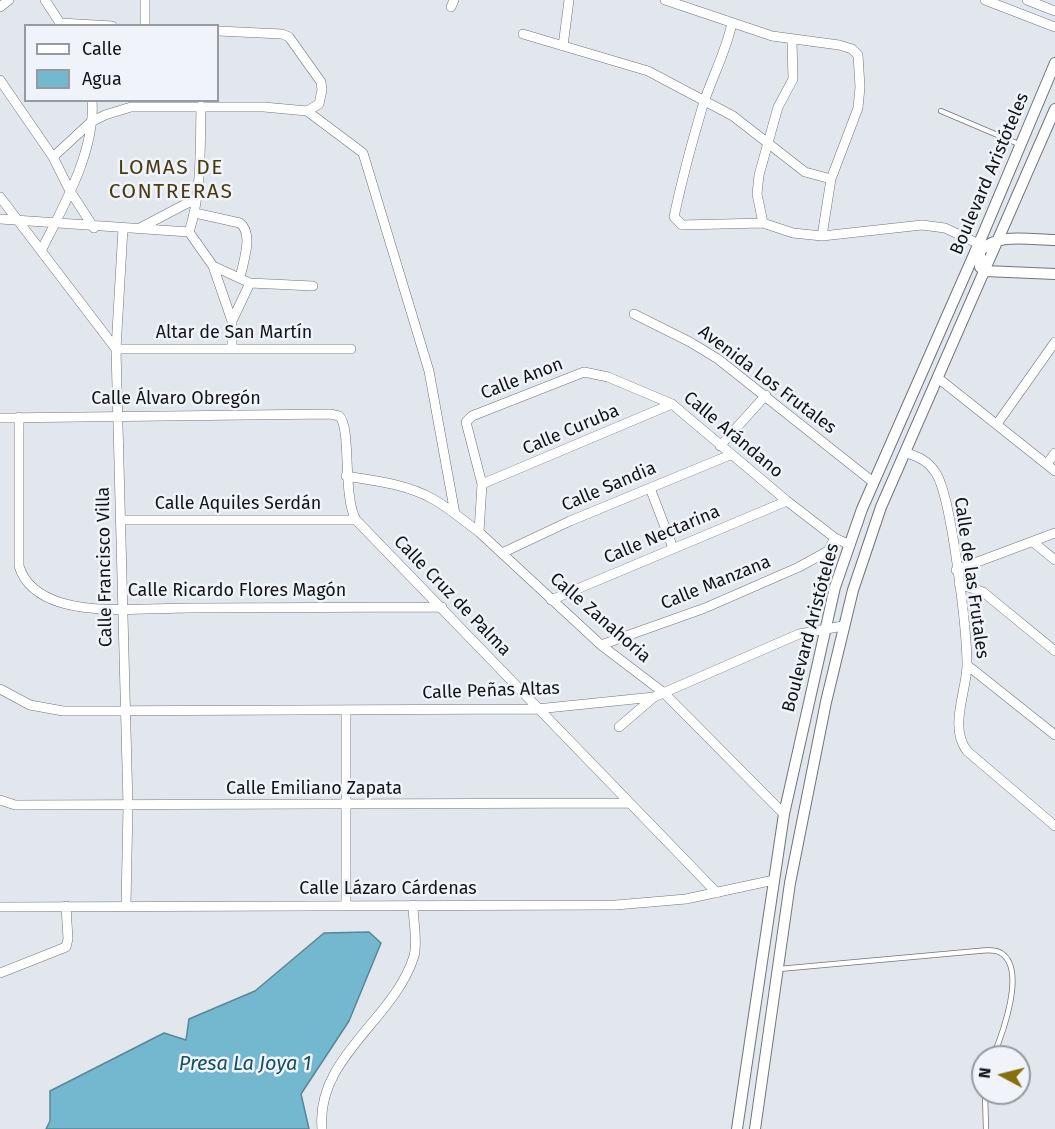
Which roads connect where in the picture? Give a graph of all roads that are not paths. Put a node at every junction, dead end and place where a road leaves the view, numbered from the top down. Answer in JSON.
{"nodes":[{"id":1,"x":9,"y":0,"type":"edge"},
{"id":2,"x":45,"y":0,"type":"edge"},
{"id":3,"x":145,"y":0,"type":"edge"},
{"id":4,"x":569,"y":0,"type":"edge"},
{"id":5,"x":665,"y":0,"type":"edge"},
{"id":6,"x":985,"y":0,"type":"edge"},
{"id":7,"x":1027,"y":0,"type":"edge"},
{"id":8,"x":0,"y":7,"type":"edge"},
{"id":9,"x":1055,"y":11,"type":"edge"},
{"id":10,"x":732,"y":23,"type":"junction"},
{"id":11,"x":61,"y":24,"type":"edge"},
{"id":12,"x":146,"y":24,"type":"edge"},
{"id":13,"x":1055,"y":27,"type":"edge"},
{"id":14,"x":219,"y":31,"type":"edge"},
{"id":15,"x":523,"y":34,"type":"dead end"},
{"id":16,"x":792,"y":40,"type":"junction"},
{"id":17,"x":563,"y":46,"type":"junction"},
{"id":18,"x":1055,"y":63,"type":"edge"},
{"id":19,"x":2,"y":85,"type":"edge"},
{"id":20,"x":92,"y":102,"type":"edge"},
{"id":21,"x":704,"y":103,"type":"junction"},
{"id":22,"x":134,"y":104,"type":"edge"},
{"id":23,"x":201,"y":106,"type":"junction"},
{"id":24,"x":1055,"y":109,"type":"edge"},
{"id":25,"x":307,"y":111,"type":"junction"},
{"id":26,"x":941,"y":111,"type":"dead end"},
{"id":27,"x":92,"y":122,"type":"junction"},
{"id":28,"x":767,"y":143,"type":"junction"},
{"id":29,"x":1021,"y":145,"type":"junction"},
{"id":30,"x":53,"y":157,"type":"junction"},
{"id":31,"x":831,"y":179,"type":"junction"},
{"id":32,"x":70,"y":191,"type":"junction"},
{"id":33,"x":0,"y":197,"type":"edge"},
{"id":34,"x":197,"y":198,"type":"junction"},
{"id":35,"x":195,"y":213,"type":"junction"},
{"id":36,"x":0,"y":219,"type":"edge"},
{"id":37,"x":17,"y":219,"type":"junction"},
{"id":38,"x":56,"y":222,"type":"junction"},
{"id":39,"x":763,"y":223,"type":"junction"},
{"id":40,"x":94,"y":228,"type":"junction"},
{"id":41,"x":123,"y":228,"type":"junction"},
{"id":42,"x":139,"y":228,"type":"junction"},
{"id":43,"x":189,"y":232,"type":"junction"},
{"id":44,"x":822,"y":236,"type":"junction"},
{"id":45,"x":1000,"y":239,"type":"junction"},
{"id":46,"x":1055,"y":240,"type":"edge"},
{"id":47,"x":980,"y":243,"type":"junction"},
{"id":48,"x":42,"y":249,"type":"junction"},
{"id":49,"x":213,"y":266,"type":"junction"},
{"id":50,"x":985,"y":271,"type":"junction"},
{"id":51,"x":1006,"y":272,"type":"junction"},
{"id":52,"x":1055,"y":274,"type":"edge"},
{"id":53,"x":240,"y":278,"type":"junction"},
{"id":54,"x":250,"y":283,"type":"junction"},
{"id":55,"x":313,"y":286,"type":"dead end"},
{"id":56,"x":634,"y":314,"type":"dead end"},
{"id":57,"x":232,"y":321,"type":"junction"},
{"id":58,"x":959,"y":327,"type":"junction"},
{"id":59,"x":1055,"y":342,"type":"edge"},
{"id":60,"x":116,"y":349,"type":"junction"},
{"id":61,"x":232,"y":349,"type":"junction"},
{"id":62,"x":351,"y":349,"type":"dead end"},
{"id":63,"x":584,"y":372,"type":"joint"},
{"id":64,"x":938,"y":378,"type":"junction"},
{"id":65,"x":766,"y":395,"type":"junction"},
{"id":66,"x":672,"y":404,"type":"junction"},
{"id":67,"x":118,"y":416,"type":"junction"},
{"id":68,"x":19,"y":417,"type":"junction"},
{"id":69,"x":0,"y":418,"type":"edge"},
{"id":70,"x":997,"y":424,"type":"junction"},
{"id":71,"x":346,"y":426,"type":"joint"},
{"id":72,"x":720,"y":446,"type":"junction"},
{"id":73,"x":907,"y":453,"type":"junction"},
{"id":74,"x":1055,"y":453,"type":"edge"},
{"id":75,"x":730,"y":455,"type":"junction"},
{"id":76,"x":1047,"y":464,"type":"junction"},
{"id":77,"x":1055,"y":471,"type":"edge"},
{"id":78,"x":346,"y":476,"type":"junction"},
{"id":79,"x":873,"y":482,"type":"junction"},
{"id":80,"x":482,"y":484,"type":"junction"},
{"id":81,"x":650,"y":488,"type":"junction"},
{"id":82,"x":787,"y":501,"type":"junction"},
{"id":83,"x":454,"y":514,"type":"junction"},
{"id":84,"x":120,"y":520,"type":"junction"},
{"id":85,"x":356,"y":520,"type":"junction"},
{"id":86,"x":479,"y":532,"type":"junction"},
{"id":87,"x":1055,"y":533,"type":"edge"},
{"id":88,"x":835,"y":538,"type":"junction"},
{"id":89,"x":1034,"y":542,"type":"junction"},
{"id":90,"x":850,"y":545,"type":"junction"},
{"id":91,"x":673,"y":548,"type":"junction"},
{"id":92,"x":502,"y":553,"type":"junction"},
{"id":93,"x":1055,"y":560,"type":"edge"},
{"id":94,"x":956,"y":570,"type":"junction"},
{"id":95,"x":959,"y":584,"type":"junction"},
{"id":96,"x":551,"y":600,"type":"junction"},
{"id":97,"x":442,"y":607,"type":"junction"},
{"id":98,"x":122,"y":608,"type":"junction"},
{"id":99,"x":843,"y":626,"type":"junction"},
{"id":100,"x":824,"y":629,"type":"junction"},
{"id":101,"x":601,"y":645,"type":"junction"},
{"id":102,"x":1055,"y":651,"type":"edge"},
{"id":103,"x":967,"y":665,"type":"junction"},
{"id":104,"x":0,"y":689,"type":"edge"},
{"id":105,"x":659,"y":695,"type":"junction"},
{"id":106,"x":537,"y":709,"type":"junction"},
{"id":107,"x":346,"y":710,"type":"junction"},
{"id":108,"x":126,"y":711,"type":"junction"},
{"id":109,"x":620,"y":726,"type":"dead end"},
{"id":110,"x":1055,"y":735,"type":"edge"},
{"id":111,"x":0,"y":800,"type":"edge"},
{"id":112,"x":630,"y":803,"type":"junction"},
{"id":113,"x":346,"y":805,"type":"junction"},
{"id":114,"x":128,"y":806,"type":"junction"},
{"id":115,"x":1055,"y":812,"type":"edge"},
{"id":116,"x":784,"y":814,"type":"junction"},
{"id":117,"x":1045,"y":817,"type":"junction"},
{"id":118,"x":1055,"y":826,"type":"edge"},
{"id":119,"x":774,"y":880,"type":"junction"},
{"id":120,"x":717,"y":893,"type":"junction"},
{"id":121,"x":126,"y":905,"type":"junction"},
{"id":122,"x":346,"y":905,"type":"junction"},
{"id":123,"x":413,"y":905,"type":"junction"},
{"id":124,"x":66,"y":906,"type":"junction"},
{"id":125,"x":0,"y":908,"type":"edge"},
{"id":126,"x":779,"y":969,"type":"junction"},
{"id":127,"x":0,"y":973,"type":"edge"},
{"id":128,"x":997,"y":1045,"type":"edge"},
{"id":129,"x":985,"y":1105,"type":"edge"},
{"id":130,"x":322,"y":1129,"type":"edge"},
{"id":131,"x":737,"y":1129,"type":"edge"},
{"id":132,"x":755,"y":1129,"type":"edge"},
{"id":133,"x":986,"y":1129,"type":"edge"}],
"edges":[{"from":1,"to":8,"type":"street"},
{"from":2,"to":11,"type":"street"},
{"from":3,"to":12,"type":"street"},
{"from":4,"to":17,"type":"street"},
{"from":5,"to":10,"type":"street"},
{"from":6,"to":13,"type":"street"},
{"from":7,"to":9,"type":"street"},
{"from":10,"to":16,"type":"street"},
{"from":10,"to":21,"type":"street"},
{"from":14,"to":25,"type":"street"},
{"from":15,"to":17,"type":"street"},
{"from":16,"to":28,"type":"street"},
{"from":16,"to":31,"type":"street"},
{"from":17,"to":21,"type":"street"},
{"from":18,"to":29,"type":"street","name":"Boulevard Aristóteles"},
{"from":19,"to":30,"type":"street"},
{"from":20,"to":27,"type":"street"},
{"from":21,"to":28,"type":"street"},
{"from":21,"to":39,"type":"street"},
{"from":22,"to":23,"type":"street"},
{"from":22,"to":27,"type":"street"},
{"from":23,"to":25,"type":"street"},
{"from":23,"to":34,"type":"street"},
{"from":24,"to":45,"type":"street","name":"Boulevard Aristóteles"},
{"from":25,"to":83,"type":"street"},
{"from":26,"to":29,"type":"lane"},
{"from":27,"to":30,"type":"street"},
{"from":27,"to":32,"type":"street"},
{"from":28,"to":31,"type":"street"},
{"from":28,"to":39,"type":"street"},
{"from":29,"to":47,"type":"street","name":"Boulevard Aristóteles"},
{"from":30,"to":32,"type":"street"},
{"from":31,"to":44,"type":"street"},
{"from":32,"to":38,"type":"street"},
{"from":32,"to":40,"type":"street"},
{"from":33,"to":37,"type":"street"},
{"from":34,"to":35,"type":"street"},
{"from":34,"to":42,"type":"street"},
{"from":35,"to":43,"type":"street"},
{"from":35,"to":53,"type":"street"},
{"from":36,"to":37,"type":"street"},
{"from":37,"to":38,"type":"street"},
{"from":37,"to":48,"type":"street"},
{"from":38,"to":40,"type":"street"},
{"from":38,"to":48,"type":"street"},
{"from":39,"to":44,"type":"street"},
{"from":40,"to":41,"type":"street"},
{"from":41,"to":42,"type":"street"},
{"from":41,"to":60,"type":"street","name":"Calle Francisco Villa"},
{"from":42,"to":43,"type":"street"},
{"from":43,"to":49,"type":"street"},
{"from":44,"to":47,"type":"street"},
{"from":45,"to":46,"type":"street"},
{"from":45,"to":47,"type":"street"},
{"from":45,"to":50,"type":"street","name":"Boulevard Aristóteles"},
{"from":47,"to":50,"type":"street"},
{"from":47,"to":79,"type":"street","name":"Boulevard Aristóteles"},
{"from":48,"to":60,"type":"street"},
{"from":49,"to":53,"type":"street"},
{"from":49,"to":57,"type":"street"},
{"from":50,"to":51,"type":"street"},
{"from":50,"to":58,"type":"street","name":"Boulevard Aristóteles"},
{"from":51,"to":52,"type":"street"},
{"from":51,"to":58,"type":"street"},
{"from":53,"to":54,"type":"street"},
{"from":54,"to":55,"type":"street"},
{"from":54,"to":57,"type":"street"},
{"from":56,"to":65,"type":"street","name":"Avenida Los Frutales"},
{"from":57,"to":61,"type":"street"},
{"from":58,"to":64,"type":"street","name":"Boulevard Aristóteles"},
{"from":59,"to":70,"type":"street"},
{"from":60,"to":61,"type":"street","name":"Altar de San Martín"},
{"from":60,"to":67,"type":"street","name":"Calle Francisco Villa"},
{"from":61,"to":62,"type":"street","name":"Altar de San Martín"},
{"from":63,"to":66,"type":"street","name":"Calle Arándano"},
{"from":63,"to":80,"type":"street","name":"Calle Anon"},
{"from":64,"to":70,"type":"street"},
{"from":64,"to":73,"type":"street","name":"Boulevard Aristóteles"},
{"from":65,"to":72,"type":"street"},
{"from":65,"to":79,"type":"street","name":"Avenida Los Frutales"},
{"from":66,"to":72,"type":"street","name":"Calle Arándano"},
{"from":66,"to":80,"type":"street","name":"Calle Curuba"},
{"from":67,"to":68,"type":"street","name":"Calle Álvaro Obregón"},
{"from":67,"to":71,"type":"street","name":"Calle Álvaro Obregón"},
{"from":67,"to":84,"type":"street","name":"Calle Francisco Villa"},
{"from":68,"to":69,"type":"street","name":"Calle Álvaro Obregón"},
{"from":68,"to":98,"type":"street","name":"Calle Ricardo Flores Magón"},
{"from":70,"to":76,"type":"street"},
{"from":71,"to":78,"type":"street","name":"Calle Cruz de Palma"},
{"from":72,"to":75,"type":"street","name":"Calle Arándano"},
{"from":73,"to":94,"type":"street","name":"Calle de las Frutales"},
{"from":73,"to":99,"type":"street","name":"Boulevard Aristóteles"},
{"from":74,"to":76,"type":"street"},
{"from":75,"to":81,"type":"street","name":"Calle Sandia"},
{"from":75,"to":82,"type":"street","name":"Calle Arándano"},
{"from":76,"to":77,"type":"street"},
{"from":78,"to":83,"type":"street","name":"Calle Zanahoria"},
{"from":78,"to":85,"type":"street","name":"Calle Cruz de Palma"},
{"from":79,"to":90,"type":"street","name":"Boulevard Aristóteles"},
{"from":80,"to":86,"type":"street"},
{"from":81,"to":91,"type":"street"},
{"from":81,"to":92,"type":"street","name":"Calle Sandia"},
{"from":82,"to":88,"type":"street","name":"Calle Arándano"},
{"from":82,"to":91,"type":"street","name":"Calle Nectarina"},
{"from":83,"to":86,"type":"street","name":"Calle Zanahoria"},
{"from":84,"to":85,"type":"street","name":"Calle Aquiles Serdán"},
{"from":84,"to":98,"type":"street","name":"Calle Francisco Villa"},
{"from":85,"to":97,"type":"street","name":"Calle Cruz de Palma"},
{"from":86,"to":92,"type":"street","name":"Calle Zanahoria"},
{"from":87,"to":89,"type":"street"},
{"from":88,"to":90,"type":"street","name":"Calle Arándano"},
{"from":88,"to":101,"type":"street","name":"Calle Manzana"},
{"from":89,"to":93,"type":"street"},
{"from":89,"to":94,"type":"street"},
{"from":90,"to":100,"type":"street","name":"Boulevard Aristóteles"},
{"from":91,"to":96,"type":"street","name":"Calle Nectarina"},
{"from":92,"to":96,"type":"street","name":"Calle Zanahoria"},
{"from":94,"to":95,"type":"street","name":"Calle de las Frutales"},
{"from":95,"to":102,"type":"street"},
{"from":95,"to":103,"type":"street","name":"Calle de las Frutales"},
{"from":96,"to":101,"type":"street","name":"Calle Zanahoria"},
{"from":97,"to":98,"type":"street","name":"Calle Ricardo Flores Magón"},
{"from":97,"to":106,"type":"street","name":"Calle Cruz de Palma"},
{"from":98,"to":108,"type":"street","name":"Calle Francisco Villa"},
{"from":99,"to":100,"type":"street","name":"Calle Peñas Altas"},
{"from":99,"to":126,"type":"street","name":"Boulevard Aristóteles"},
{"from":100,"to":105,"type":"street","name":"Calle Peñas Altas"},
{"from":100,"to":116,"type":"street","name":"Boulevard Aristóteles"},
{"from":101,"to":105,"type":"street","name":"Calle Zanahoria"},
{"from":103,"to":110,"type":"street"},
{"from":103,"to":117,"type":"street","name":"Calle de las Frutales"},
{"from":104,"to":108,"type":"street","name":"Calle Peñas Altas"},
{"from":105,"to":106,"type":"street","name":"Calle Peñas Altas"},
{"from":105,"to":109,"type":"street"},
{"from":105,"to":116,"type":"street","name":"Calle Zanahoria"},
{"from":106,"to":107,"type":"street","name":"Calle Peñas Altas"},
{"from":106,"to":112,"type":"street","name":"Calle Cruz de Palma"},
{"from":107,"to":108,"type":"street","name":"Calle Peñas Altas"},
{"from":107,"to":113,"type":"street"},
{"from":108,"to":114,"type":"street","name":"Calle Francisco Villa"},
{"from":111,"to":114,"type":"street","name":"Calle Emiliano Zapata"},
{"from":112,"to":113,"type":"street","name":"Calle Emiliano Zapata"},
{"from":112,"to":120,"type":"street","name":"Calle Cruz de Palma"},
{"from":113,"to":114,"type":"street","name":"Calle Emiliano Zapata"},
{"from":113,"to":122,"type":"street"},
{"from":114,"to":121,"type":"street","name":"Calle Francisco Villa"},
{"from":115,"to":117,"type":"street"},
{"from":116,"to":119,"type":"street","name":"Boulevard Aristóteles"},
{"from":117,"to":118,"type":"street","name":"Calle de las Frutales"},
{"from":119,"to":120,"type":"street","name":"Calle Lázaro Cárdenas"},
{"from":119,"to":131,"type":"street","name":"Boulevard Aristóteles"},
{"from":120,"to":123,"type":"street","name":"Calle Lázaro Cárdenas"},
{"from":121,"to":122,"type":"street","name":"Calle Lázaro Cárdenas"},
{"from":121,"to":124,"type":"street","name":"Calle Lázaro Cárdenas"},
{"from":122,"to":123,"type":"street","name":"Calle Lázaro Cárdenas"},
{"from":123,"to":130,"type":"street"},
{"from":124,"to":125,"type":"street","name":"Calle Lázaro Cárdenas"},
{"from":124,"to":127,"type":"street"},
{"from":126,"to":128,"type":"lane"},
{"from":126,"to":132,"type":"street","name":"Boulevard Aristóteles"},
{"from":129,"to":133,"type":"lane"}]}
